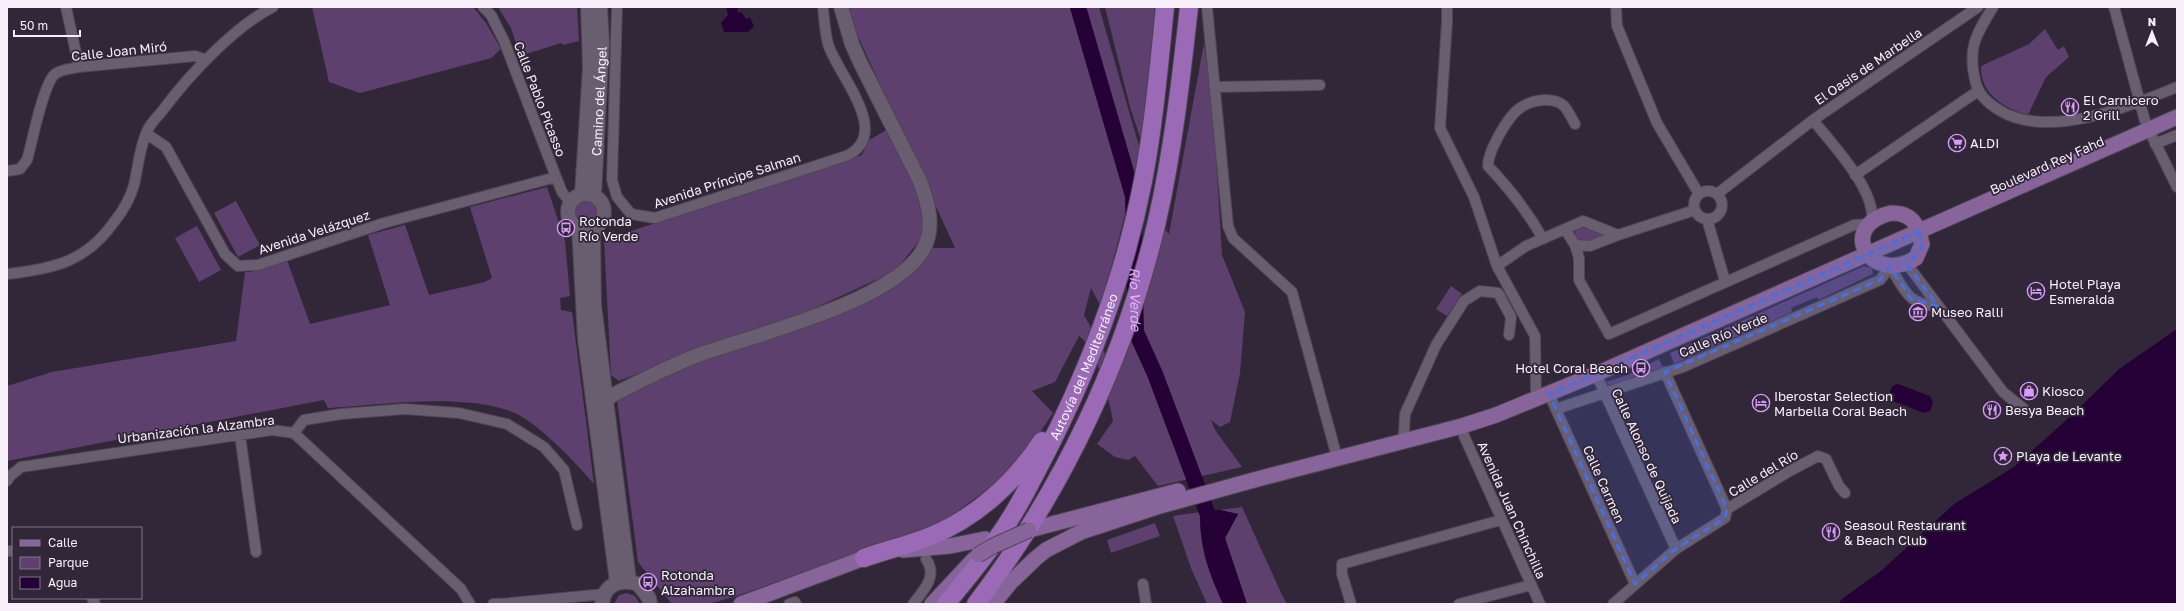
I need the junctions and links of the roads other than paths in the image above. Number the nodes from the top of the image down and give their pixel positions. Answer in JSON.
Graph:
{"nodes":[{"id":1,"x":66,"y":7,"type":"edge"},
{"id":2,"x":273,"y":7,"type":"edge"},
{"id":3,"x":483,"y":7,"type":"edge"},
{"id":4,"x":588,"y":7,"type":"edge"},
{"id":5,"x":600,"y":7,"type":"edge"},
{"id":6,"x":617,"y":7,"type":"edge"},
{"id":7,"x":822,"y":7,"type":"edge"},
{"id":8,"x":841,"y":7,"type":"edge"},
{"id":9,"x":1165,"y":7,"type":"edge"},
{"id":10,"x":1189,"y":7,"type":"edge"},
{"id":11,"x":1207,"y":7,"type":"edge"},
{"id":12,"x":1446,"y":7,"type":"edge"},
{"id":13,"x":1616,"y":7,"type":"edge"},
{"id":14,"x":1978,"y":7,"type":"edge"},
{"id":15,"x":1993,"y":7,"type":"edge"},
{"id":16,"x":2114,"y":7,"type":"edge"},
{"id":17,"x":206,"y":60,"type":"junction"},
{"id":18,"x":79,"y":67,"type":"junction"},
{"id":19,"x":1320,"y":85,"type":"dead end"},
{"id":20,"x":1215,"y":87,"type":"junction"},
{"id":21,"x":2177,"y":87,"type":"edge"},
{"id":22,"x":1978,"y":91,"type":"junction"},
{"id":23,"x":2140,"y":102,"type":"junction"},
{"id":24,"x":2177,"y":107,"type":"edge"},
{"id":25,"x":2177,"y":117,"type":"edge"},
{"id":26,"x":1813,"y":120,"type":"junction"},
{"id":27,"x":1575,"y":124,"type":"dead end"},
{"id":28,"x":2147,"y":126,"type":"junction"},
{"id":29,"x":147,"y":134,"type":"junction"},
{"id":30,"x":2177,"y":135,"type":"edge"},
{"id":31,"x":2155,"y":144,"type":"junction"},
{"id":32,"x":7,"y":171,"type":"edge"},
{"id":33,"x":1855,"y":175,"type":"junction"},
{"id":34,"x":556,"y":176,"type":"junction"},
{"id":35,"x":2177,"y":187,"type":"edge"},
{"id":36,"x":588,"y":194,"type":"junction"},
{"id":37,"x":1698,"y":194,"type":"junction"},
{"id":38,"x":1717,"y":194,"type":"junction"},
{"id":39,"x":1869,"y":199,"type":"junction"},
{"id":40,"x":570,"y":202,"type":"junction"},
{"id":41,"x":1695,"y":210,"type":"junction"},
{"id":42,"x":1891,"y":213,"type":"junction"},
{"id":43,"x":1706,"y":219,"type":"junction"},
{"id":44,"x":1870,"y":222,"type":"junction"},
{"id":45,"x":1918,"y":227,"type":"junction"},
{"id":46,"x":586,"y":229,"type":"junction"},
{"id":47,"x":1566,"y":229,"type":"junction"},
{"id":48,"x":1618,"y":236,"type":"junction"},
{"id":49,"x":1543,"y":239,"type":"junction"},
{"id":50,"x":1575,"y":245,"type":"junction"},
{"id":51,"x":1865,"y":250,"type":"junction"},
{"id":52,"x":1907,"y":264,"type":"junction"},
{"id":53,"x":1497,"y":266,"type":"junction"},
{"id":54,"x":1890,"y":266,"type":"junction"},
{"id":55,"x":7,"y":274,"type":"edge"},
{"id":56,"x":1726,"y":281,"type":"junction"},
{"id":57,"x":1938,"y":306,"type":"junction"},
{"id":58,"x":1509,"y":335,"type":"dead end"},
{"id":59,"x":1665,"y":372,"type":"junction"},
{"id":60,"x":1596,"y":374,"type":"junction"},
{"id":61,"x":1542,"y":392,"type":"junction"},
{"id":62,"x":1603,"y":392,"type":"junction"},
{"id":63,"x":605,"y":399,"type":"junction"},
{"id":64,"x":1068,"y":408,"type":"junction"},
{"id":65,"x":1556,"y":409,"type":"junction"},
{"id":66,"x":2024,"y":410,"type":"dead end"},
{"id":67,"x":1462,"y":426,"type":"junction"},
{"id":68,"x":294,"y":433,"type":"junction"},
{"id":69,"x":1404,"y":433,"type":"junction"},
{"id":70,"x":240,"y":435,"type":"junction"},
{"id":71,"x":1335,"y":450,"type":"junction"},
{"id":72,"x":1253,"y":476,"type":"junction"},
{"id":73,"x":7,"y":481,"type":"edge"},
{"id":74,"x":1845,"y":493,"type":"dead end"},
{"id":75,"x":1158,"y":501,"type":"junction"},
{"id":76,"x":1727,"y":509,"type":"junction"},
{"id":77,"x":1501,"y":520,"type":"junction"},
{"id":78,"x":577,"y":524,"type":"dead end"},
{"id":79,"x":1036,"y":528,"type":"junction"},
{"id":80,"x":1676,"y":549,"type":"junction"},
{"id":81,"x":256,"y":552,"type":"dead end"},
{"id":82,"x":864,"y":558,"type":"junction"},
{"id":83,"x":926,"y":558,"type":"dead end"},
{"id":84,"x":977,"y":560,"type":"junction"},
{"id":85,"x":623,"y":582,"type":"junction"},
{"id":86,"x":1143,"y":584,"type":"dead end"},
{"id":87,"x":1635,"y":584,"type":"junction"},
{"id":88,"x":1531,"y":585,"type":"junction"},
{"id":89,"x":604,"y":599,"type":"edge"},
{"id":90,"x":510,"y":603,"type":"edge"},
{"id":91,"x":470,"y":604,"type":"edge"},
{"id":92,"x":493,"y":604,"type":"edge"},
{"id":93,"x":542,"y":604,"type":"edge"},
{"id":94,"x":650,"y":604,"type":"edge"},
{"id":95,"x":741,"y":604,"type":"edge"},
{"id":96,"x":913,"y":604,"type":"edge"},
{"id":97,"x":932,"y":604,"type":"edge"},
{"id":98,"x":946,"y":604,"type":"edge"},
{"id":99,"x":976,"y":604,"type":"edge"},
{"id":100,"x":993,"y":604,"type":"edge"},
{"id":101,"x":1146,"y":604,"type":"edge"},
{"id":102,"x":1351,"y":604,"type":"edge"},
{"id":103,"x":1459,"y":604,"type":"edge"},
{"id":104,"x":1540,"y":604,"type":"edge"},
{"id":105,"x":1613,"y":604,"type":"edge"}],
"edges":[{"from":1,"to":18,"type":"street"},
{"from":2,"to":17,"type":"street"},
{"from":3,"to":34,"type":"street","name":"Calle Pablo Picasso"},
{"from":4,"to":36,"type":"street","name":"Camino del Ángel"},
{"from":5,"to":36,"type":"street","name":"Camino del Ángel"},
{"from":6,"to":7,"type":"street","name":"Avenida Príncipe Salman"},
{"from":8,"to":63,"type":"street"},
{"from":9,"to":64,"type":"highway","name":"Autovía del Mediterráneo"},
{"from":10,"to":99,"type":"highway","name":"Autovía del Mediterráneo"},
{"from":11,"to":20,"type":"street"},
{"from":12,"to":53,"type":"street"},
{"from":13,"to":37,"type":"street"},
{"from":14,"to":26,"type":"street","name":"El Oasis de Marbella"},
{"from":15,"to":22,"type":"street"},
{"from":16,"to":23,"type":"street"},
{"from":17,"to":18,"type":"street","name":"Calle Joan Miró"},
{"from":17,"to":29,"type":"street"},
{"from":18,"to":32,"type":"street","name":"Calle Joan Miró"},
{"from":19,"to":20,"type":"street"},
{"from":20,"to":71,"type":"street"},
{"from":21,"to":23,"type":"street"},
{"from":22,"to":23,"type":"street"},
{"from":22,"to":33,"type":"street"},
{"from":23,"to":28,"type":"street"},
{"from":24,"to":28,"type":"main road","name":"Boulevard Rey Fahd"},
{"from":25,"to":28,"type":"main road","name":"Boulevard Rey Fahd"},
{"from":26,"to":33,"type":"street","name":"El Oasis de Marbella"},
{"from":26,"to":38,"type":"street"},
{"from":27,"to":49,"type":"street"},
{"from":28,"to":31,"type":"street"},
{"from":28,"to":45,"type":"main road","name":"Boulevard Rey Fahd"},
{"from":29,"to":34,"type":"street","name":"Avenida Velázquez"},
{"from":29,"to":55,"type":"street"},
{"from":30,"to":31,"type":"street"},
{"from":31,"to":35,"type":"street"},
{"from":33,"to":39,"type":"street","name":"El Oasis de Marbella"},
{"from":34,"to":40,"type":"street","name":"Calle Pablo Picasso"},
{"from":36,"to":40,"type":"street"},
{"from":36,"to":46,"type":"street"},
{"from":37,"to":38,"type":"street"},
{"from":37,"to":41,"type":"street"},
{"from":38,"to":43,"type":"street"},
{"from":39,"to":42,"type":"street","name":"El Oasis de Marbella"},
{"from":39,"to":44,"type":"street","name":"El Oasis de Marbella"},
{"from":40,"to":46,"type":"street"},
{"from":41,"to":43,"type":"street"},
{"from":41,"to":48,"type":"street"},
{"from":42,"to":44,"type":"main road"},
{"from":42,"to":45,"type":"main road"},
{"from":43,"to":56,"type":"street"},
{"from":44,"to":51,"type":"main road"},
{"from":44,"to":56,"type":"street"},
{"from":45,"to":51,"type":"main road","name":"Boulevard Rey Fahd"},
{"from":45,"to":52,"type":"main road"},
{"from":46,"to":63,"type":"street"},
{"from":46,"to":85,"type":"street"},
{"from":47,"to":48,"type":"street"},
{"from":47,"to":49,"type":"street"},
{"from":47,"to":50,"type":"street"},
{"from":48,"to":50,"type":"street"},
{"from":49,"to":53,"type":"street"},
{"from":50,"to":56,"type":"street"},
{"from":51,"to":54,"type":"main road"},
{"from":51,"to":60,"type":"main road"},
{"from":51,"to":61,"type":"main road"},
{"from":52,"to":54,"type":"main road"},
{"from":52,"to":57,"type":"street"},
{"from":53,"to":61,"type":"street"},
{"from":54,"to":57,"type":"street"},
{"from":54,"to":59,"type":"street","name":"Calle Río Verde"},
{"from":57,"to":66,"type":"street"},
{"from":58,"to":69,"type":"street"},
{"from":59,"to":62,"type":"street","name":"Calle Río Verde"},
{"from":59,"to":76,"type":"street"},
{"from":60,"to":61,"type":"main road"},
{"from":60,"to":62,"type":"street","name":"Calle Alonso de Quijada"},
{"from":61,"to":65,"type":"street","name":"Calle Carmen"},
{"from":61,"to":67,"type":"main road"},
{"from":61,"to":69,"type":"main road"},
{"from":62,"to":65,"type":"street","name":"Calle Río Verde"},
{"from":62,"to":80,"type":"street","name":"Calle Alonso de Quijada"},
{"from":63,"to":85,"type":"street"},
{"from":64,"to":82,"type":"highway"},
{"from":64,"to":84,"type":"highway","name":"Autovía del Mediterráneo"},
{"from":65,"to":87,"type":"street","name":"Calle Carmen"},
{"from":67,"to":72,"type":"main road"},
{"from":67,"to":77,"type":"street","name":"Avenida Juan Chinchilla"},
{"from":68,"to":70,"type":"street","name":"Urbanización la Alzambra"},
{"from":68,"to":78,"type":"street"},
{"from":68,"to":91,"type":"street","name":"Urbanización la Alzambra"},
{"from":69,"to":71,"type":"main road"},
{"from":70,"to":73,"type":"street","name":"Urbanización la Alzambra"},
{"from":70,"to":81,"type":"street"},
{"from":71,"to":72,"type":"main road"},
{"from":72,"to":75,"type":"main road"},
{"from":74,"to":76,"type":"street","name":"Calle del Río"},
{"from":75,"to":79,"type":"main road"},
{"from":75,"to":100,"type":"main road"},
{"from":76,"to":80,"type":"street","name":"Calle del Río"},
{"from":77,"to":88,"type":"street","name":"Avenida Juan Chinchilla"},
{"from":77,"to":102,"type":"street"},
{"from":79,"to":82,"type":"main road"},
{"from":79,"to":84,"type":"main road","bridge":true},
{"from":80,"to":87,"type":"street","name":"Calle del Río"},
{"from":82,"to":95,"type":"main road"},
{"from":83,"to":96,"type":"street"},
{"from":84,"to":97,"type":"main road"},
{"from":84,"to":98,"type":"highway","name":"Autovía del Mediterráneo"},
{"from":85,"to":89,"type":"street"},
{"from":85,"to":94,"type":"street"},
{"from":86,"to":101,"type":"street"},
{"from":87,"to":105,"type":"street","name":"Calle del Río"},
{"from":88,"to":103,"type":"street"},
{"from":88,"to":104,"type":"street","name":"Avenida Juan Chinchilla"},
{"from":89,"to":90,"type":"street"},
{"from":90,"to":92,"type":"street"},
{"from":90,"to":93,"type":"street"}]}
